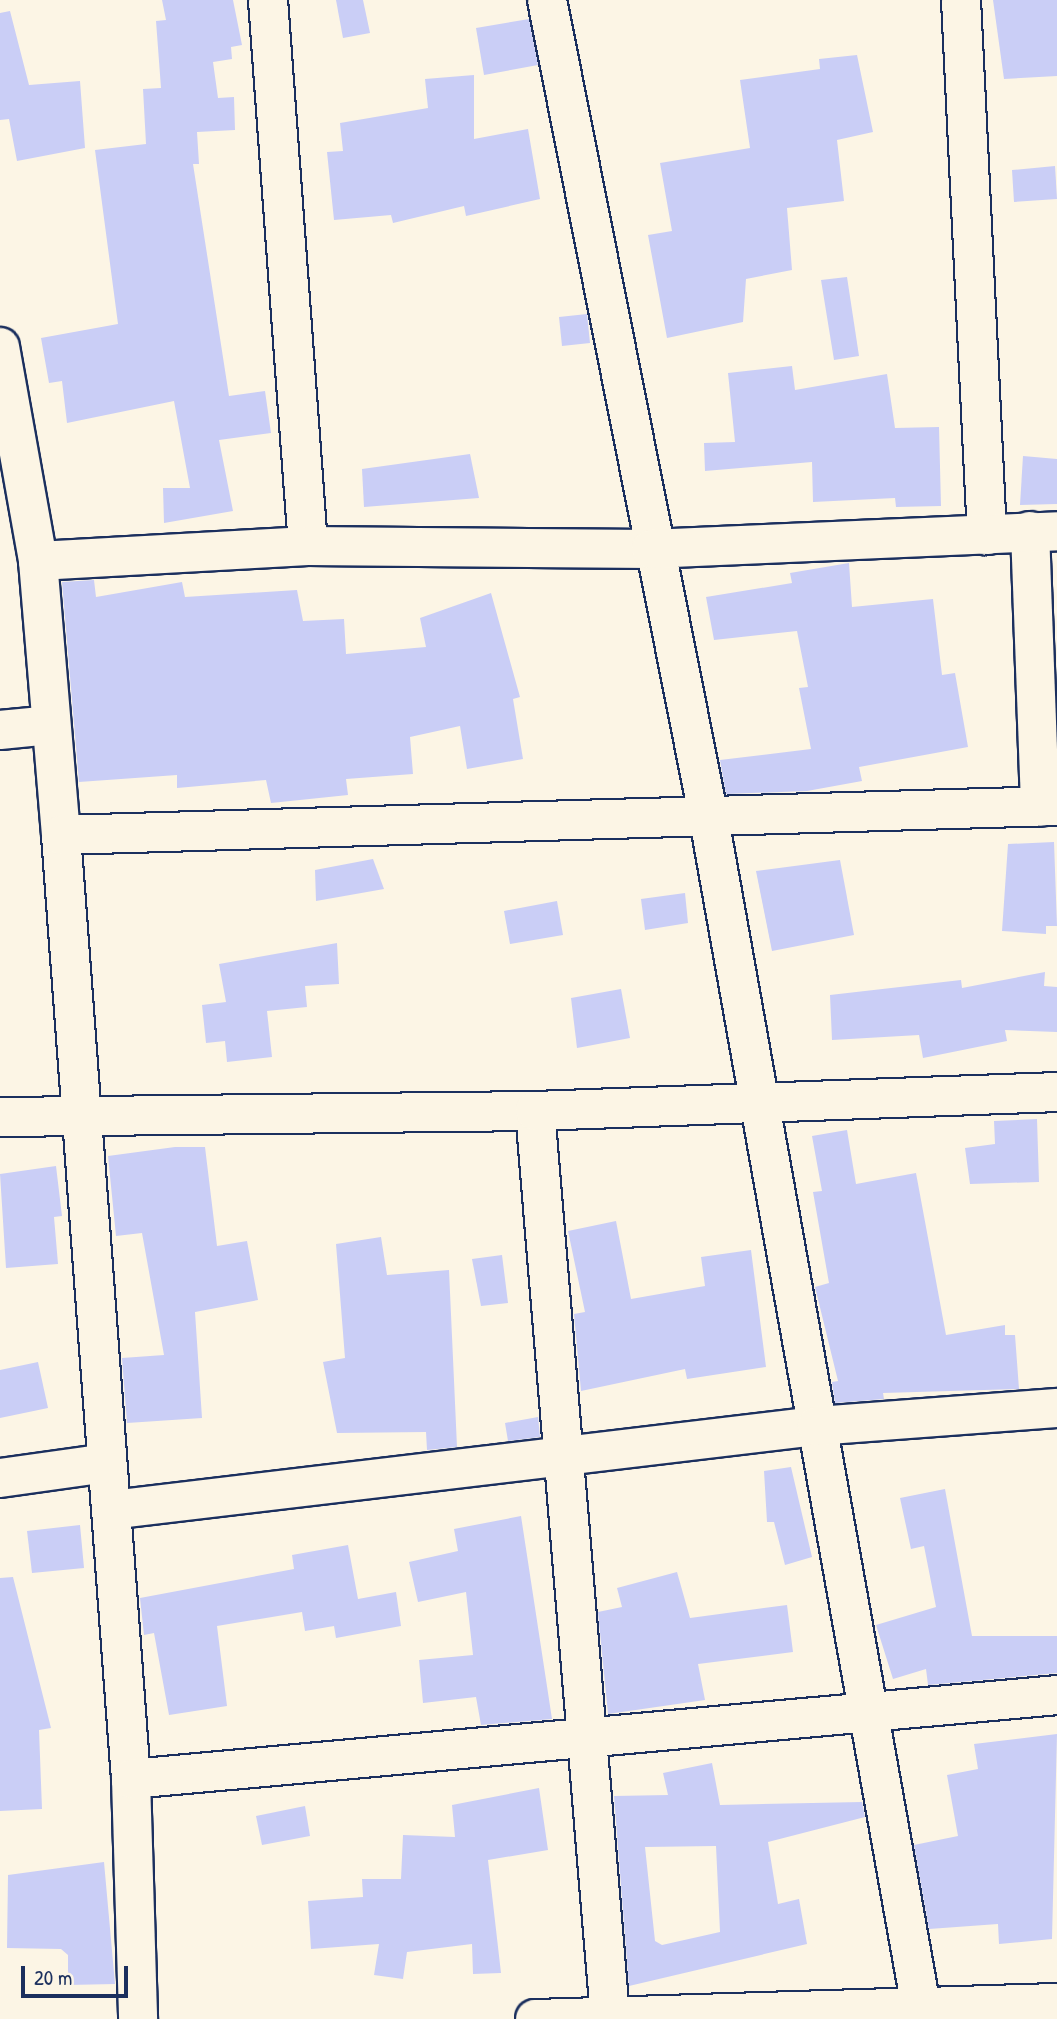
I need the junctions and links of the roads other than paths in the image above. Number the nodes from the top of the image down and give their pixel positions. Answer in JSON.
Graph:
{"nodes":[{"id":1,"x":268,"y":0,"type":"edge"},
{"id":2,"x":547,"y":0,"type":"edge"},
{"id":3,"x":961,"y":0,"type":"edge"},
{"id":4,"x":0,"y":347,"type":"edge"},
{"id":5,"x":10,"y":491,"type":"edge"},
{"id":6,"x":1043,"y":531,"type":"edge"},
{"id":7,"x":987,"y":535,"type":"junction"},
{"id":8,"x":308,"y":546,"type":"junction"},
{"id":9,"x":651,"y":549,"type":"junction"},
{"id":10,"x":38,"y":561,"type":"junction"},
{"id":11,"x":50,"y":725,"type":"junction"},
{"id":12,"x":0,"y":730,"type":"edge"},
{"id":13,"x":1049,"y":806,"type":"edge"},
{"id":14,"x":709,"y":818,"type":"junction"},
{"id":15,"x":61,"y":835,"type":"junction"},
{"id":16,"x":1057,"y":1093,"type":"edge"},
{"id":17,"x":760,"y":1104,"type":"junction"},
{"id":18,"x":535,"y":1111,"type":"junction"},
{"id":19,"x":79,"y":1114,"type":"junction"},
{"id":20,"x":0,"y":1117,"type":"edge"},
{"id":21,"x":1057,"y":1408,"type":"edge"},
{"id":22,"x":817,"y":1426,"type":"junction"},
{"id":23,"x":565,"y":1458,"type":"junction"},
{"id":24,"x":107,"y":1463,"type":"junction"},
{"id":25,"x":0,"y":1478,"type":"edge"},
{"id":26,"x":111,"y":1510,"type":"junction"},
{"id":27,"x":1057,"y":1695,"type":"edge"},
{"id":28,"x":868,"y":1712,"type":"junction"},
{"id":29,"x":584,"y":1742,"type":"junction"},
{"id":30,"x":131,"y":1779,"type":"junction"},
{"id":31,"x":1057,"y":2003,"type":"edge"},
{"id":32,"x":921,"y":2007,"type":"junction"},
{"id":33,"x":797,"y":2015,"type":"edge"},
{"id":34,"x":610,"y":2016,"type":"junction"},
{"id":35,"x":138,"y":2019,"type":"edge"},
{"id":36,"x":556,"y":2019,"type":"edge"}],
"edges":[{"from":1,"to":8,"type":"street"},
{"from":2,"to":9,"type":"street"},
{"from":3,"to":7,"type":"street"},
{"from":4,"to":5,"type":"street"},
{"from":5,"to":10,"type":"street"},
{"from":6,"to":7,"type":"street"},
{"from":6,"to":13,"type":"street"},
{"from":7,"to":9,"type":"street"},
{"from":8,"to":9,"type":"street"},
{"from":8,"to":10,"type":"street"},
{"from":9,"to":14,"type":"street"},
{"from":10,"to":11,"type":"street"},
{"from":11,"to":12,"type":"street"},
{"from":11,"to":15,"type":"street"},
{"from":13,"to":14,"type":"street"},
{"from":14,"to":15,"type":"street"},
{"from":14,"to":17,"type":"street"},
{"from":15,"to":19,"type":"street"},
{"from":16,"to":17,"type":"street"},
{"from":17,"to":18,"type":"street"},
{"from":17,"to":22,"type":"street"},
{"from":18,"to":19,"type":"street"},
{"from":18,"to":23,"type":"street"},
{"from":19,"to":20,"type":"street"},
{"from":19,"to":24,"type":"street"},
{"from":21,"to":22,"type":"street"},
{"from":22,"to":23,"type":"street"},
{"from":22,"to":28,"type":"street"},
{"from":23,"to":26,"type":"street"},
{"from":23,"to":29,"type":"street"},
{"from":24,"to":25,"type":"street"},
{"from":24,"to":26,"type":"street"},
{"from":26,"to":30,"type":"street"},
{"from":27,"to":28,"type":"street"},
{"from":28,"to":29,"type":"street"},
{"from":28,"to":32,"type":"street"},
{"from":29,"to":30,"type":"street"},
{"from":29,"to":34,"type":"street"},
{"from":30,"to":35,"type":"street"},
{"from":31,"to":32,"type":"street"},
{"from":32,"to":33,"type":"street"},
{"from":33,"to":34,"type":"street"},
{"from":34,"to":36,"type":"street"}]}
